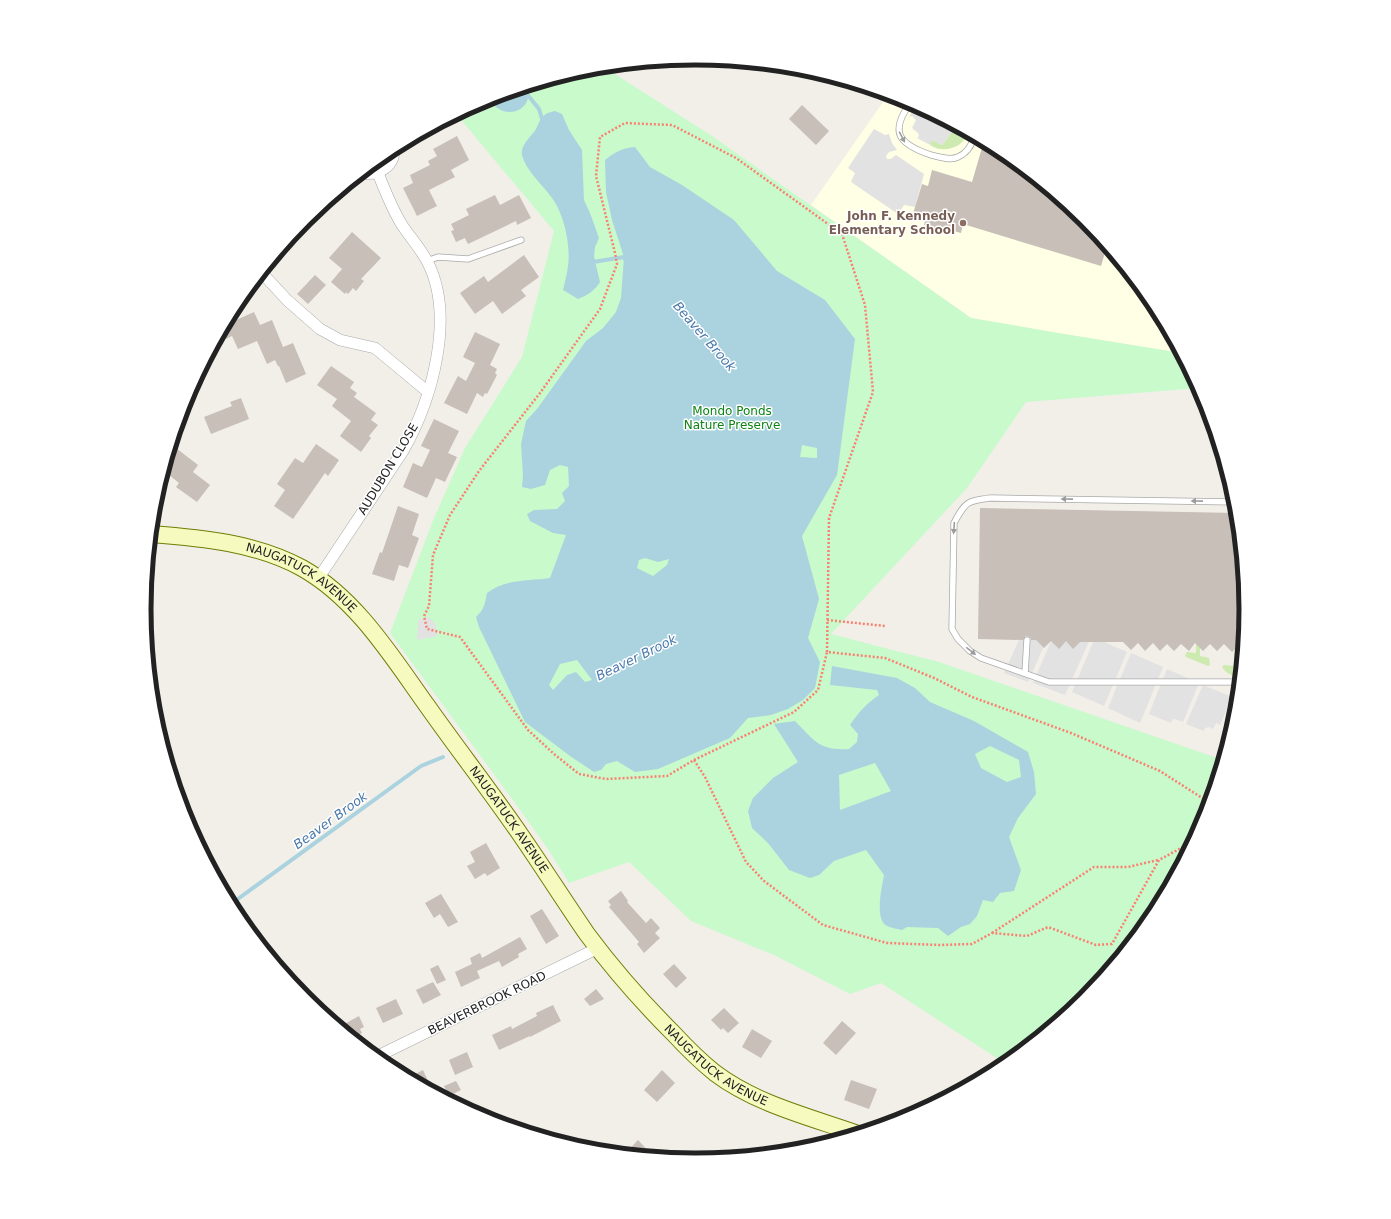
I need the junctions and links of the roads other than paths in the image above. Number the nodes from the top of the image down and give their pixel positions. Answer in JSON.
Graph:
{"nodes":[{"id":1,"x":907,"y":107,"type":"edge"},
{"id":2,"x":973,"y":141,"type":"edge"},
{"id":3,"x":393,"y":157,"type":"edge"},
{"id":4,"x":378,"y":173,"type":"junction"},
{"id":5,"x":370,"y":174,"type":"edge"},
{"id":6,"x":521,"y":240,"type":"dead end"},
{"id":7,"x":427,"y":261,"type":"junction"},
{"id":8,"x":265,"y":276,"type":"edge"},
{"id":9,"x":428,"y":392,"type":"junction"},
{"id":10,"x":1230,"y":502,"type":"edge"},
{"id":11,"x":157,"y":534,"type":"edge"},
{"id":12,"x":318,"y":579,"type":"junction"},
{"id":13,"x":1027,"y":640,"type":"dead end"},
{"id":14,"x":1025,"y":674,"type":"junction"},
{"id":15,"x":1235,"y":682,"type":"edge"},
{"id":16,"x":598,"y":948,"type":"junction"},
{"id":17,"x":383,"y":1055,"type":"edge"},
{"id":18,"x":850,"y":1131,"type":"edge"}],
"edges":[{"from":1,"to":2,"type":"lane","one_way":true},
{"from":3,"to":4,"type":"street"},
{"from":4,"to":5,"type":"street"},
{"from":4,"to":7,"type":"street","name":"AUDUBON CLOSE"},
{"from":6,"to":7,"type":"lane"},
{"from":7,"to":9,"type":"street","name":"AUDUBON CLOSE"},
{"from":8,"to":9,"type":"street"},
{"from":9,"to":12,"type":"street","name":"AUDUBON CLOSE"},
{"from":10,"to":14,"type":"lane","one_way":true},
{"from":11,"to":12,"type":"main road","name":"NAUGATUCK AVENUE"},
{"from":12,"to":16,"type":"main road","name":"NAUGATUCK AVENUE"},
{"from":13,"to":14,"type":"lane"},
{"from":14,"to":15,"type":"lane"},
{"from":16,"to":17,"type":"street","name":"BEAVERBROOK ROAD"},
{"from":16,"to":18,"type":"main road","name":"NAUGATUCK AVENUE"}]}
